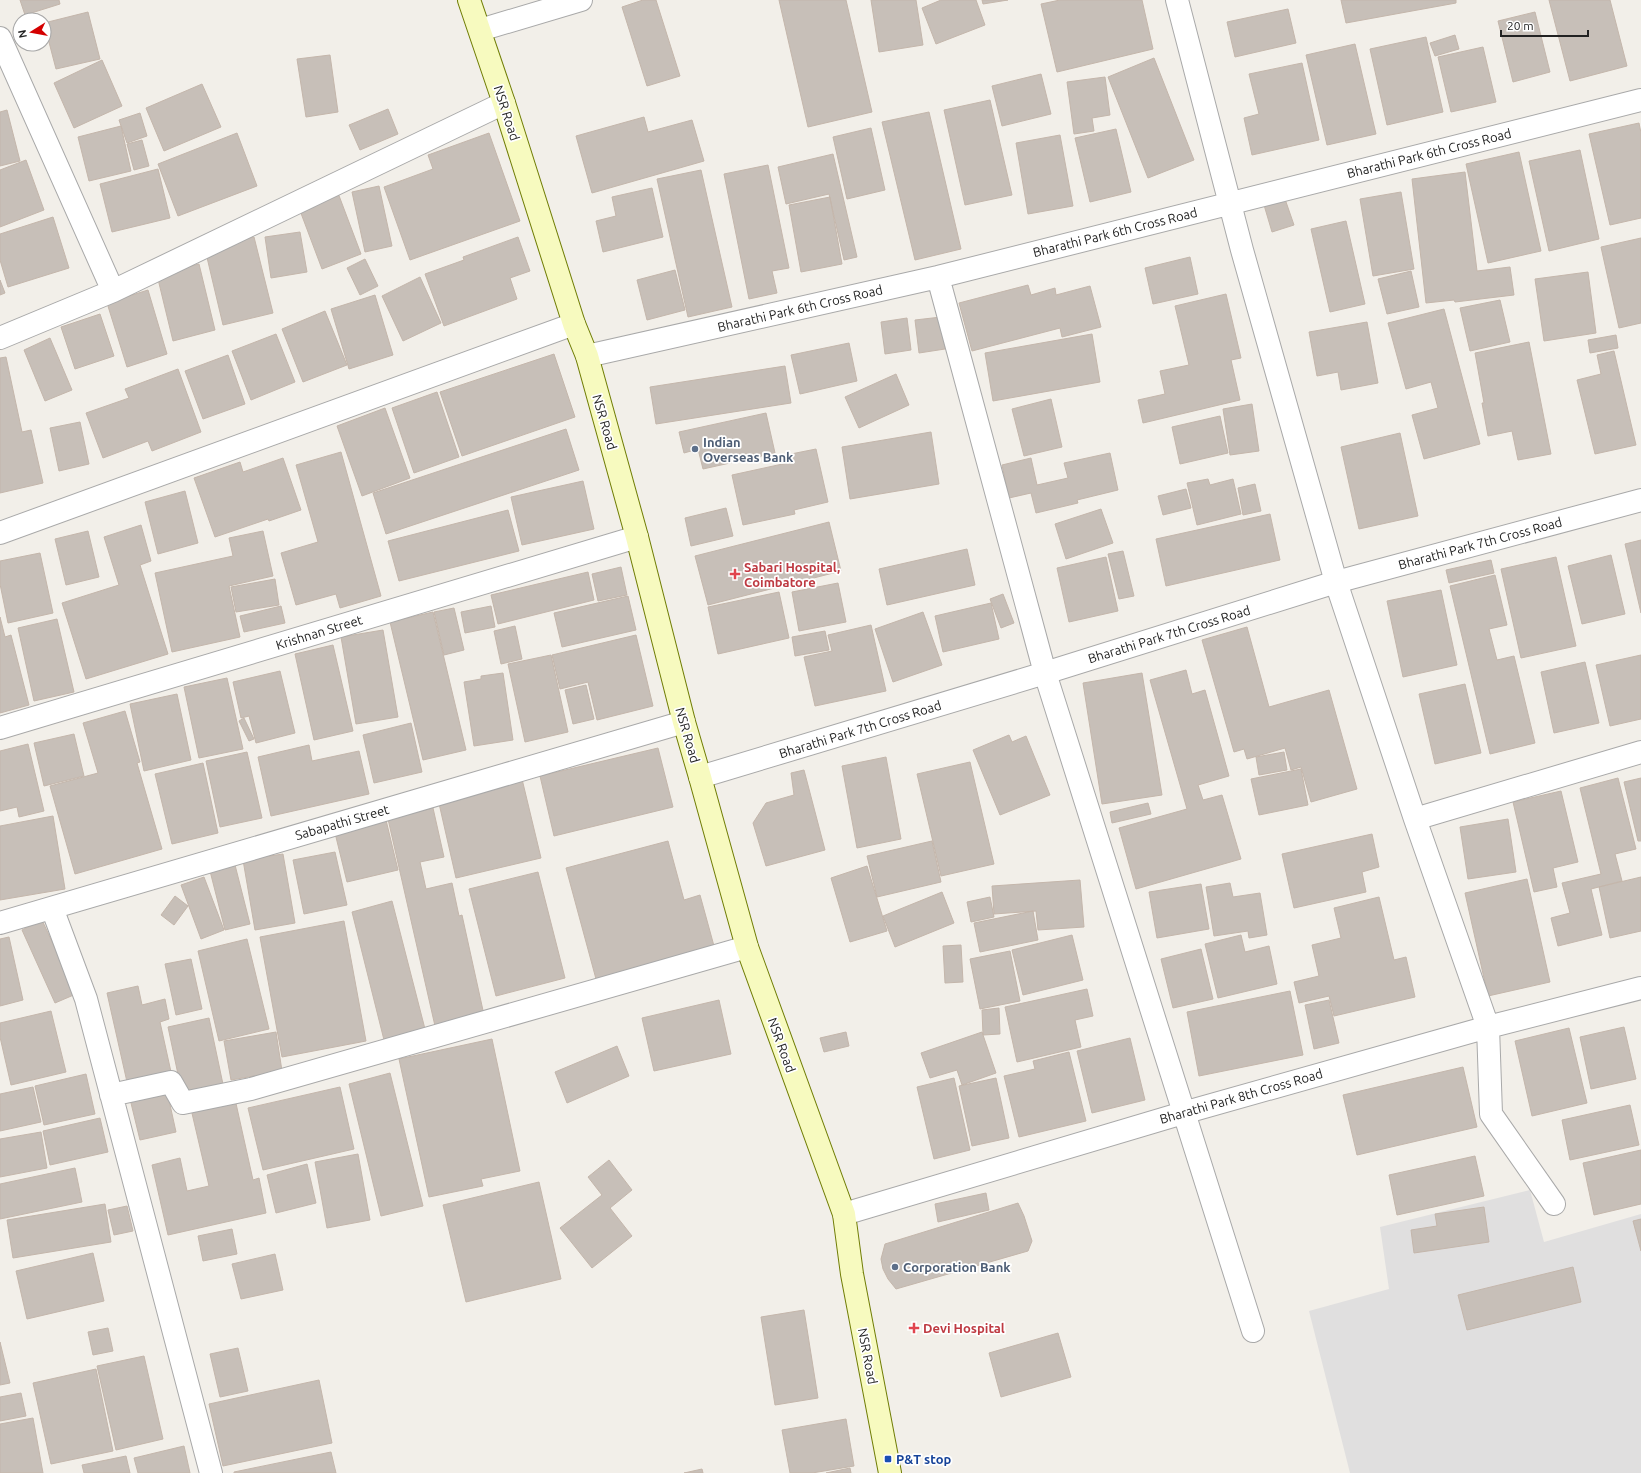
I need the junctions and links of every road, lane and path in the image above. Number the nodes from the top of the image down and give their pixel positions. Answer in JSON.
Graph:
{"nodes":[{"id":1,"x":469,"y":0,"type":"edge"},
{"id":2,"x":581,"y":0,"type":"edge"},
{"id":3,"x":1177,"y":0,"type":"edge"},
{"id":4,"x":480,"y":30,"type":"junction"},
{"id":5,"x":0,"y":38,"type":"edge"},
{"id":6,"x":1641,"y":100,"type":"edge"},
{"id":7,"x":504,"y":102,"type":"junction"},
{"id":8,"x":1230,"y":203,"type":"junction"},
{"id":9,"x":938,"y":277,"type":"junction"},
{"id":10,"x":113,"y":291,"type":"junction"},
{"id":11,"x":574,"y":324,"type":"junction"},
{"id":12,"x":0,"y":338,"type":"edge"},
{"id":13,"x":587,"y":356,"type":"junction"},
{"id":14,"x":1641,"y":500,"type":"edge"},
{"id":15,"x":0,"y":533,"type":"edge"},
{"id":16,"x":638,"y":537,"type":"junction"},
{"id":17,"x":1336,"y":582,"type":"junction"},
{"id":18,"x":1045,"y":673,"type":"junction"},
{"id":19,"x":684,"y":722,"type":"junction"},
{"id":20,"x":0,"y":728,"type":"edge"},
{"id":21,"x":1641,"y":752,"type":"edge"},
{"id":22,"x":700,"y":777,"type":"junction"},
{"id":23,"x":1415,"y":819,"type":"junction"},
{"id":24,"x":52,"y":908,"type":"junction"},
{"id":25,"x":0,"y":923,"type":"edge"},
{"id":26,"x":747,"y":947,"type":"junction"},
{"id":27,"x":1641,"y":988,"type":"edge"},
{"id":28,"x":1488,"y":1027,"type":"junction"},
{"id":29,"x":111,"y":1095,"type":"junction"},
{"id":30,"x":1183,"y":1113,"type":"junction"},
{"id":31,"x":1554,"y":1204,"type":"dead end"},
{"id":32,"x":844,"y":1214,"type":"junction"},
{"id":33,"x":1253,"y":1331,"type":"dead end"},
{"id":34,"x":211,"y":1473,"type":"edge"},
{"id":35,"x":890,"y":1473,"type":"edge"}],
"edges":[{"from":1,"to":4,"type":"main road","name":"NSR Road"},
{"from":2,"to":4,"type":"street"},
{"from":3,"to":8,"type":"street"},
{"from":4,"to":7,"type":"main road","name":"NSR Road"},
{"from":5,"to":10,"type":"street"},
{"from":6,"to":8,"type":"street","name":"Bharathi Park 6th Cross Road"},
{"from":7,"to":10,"type":"street"},
{"from":7,"to":11,"type":"main road","name":"NSR Road"},
{"from":8,"to":9,"type":"street","name":"Bharathi Park 6th Cross Road"},
{"from":8,"to":17,"type":"street"},
{"from":9,"to":13,"type":"street","name":"Bharathi Park 6th Cross Road"},
{"from":9,"to":18,"type":"street"},
{"from":10,"to":12,"type":"street"},
{"from":11,"to":13,"type":"main road","name":"NSR Road"},
{"from":11,"to":15,"type":"street"},
{"from":13,"to":16,"type":"main road","name":"NSR Road"},
{"from":14,"to":17,"type":"street","name":"Bharathi Park 7th Cross Road"},
{"from":16,"to":19,"type":"main road","name":"NSR Road"},
{"from":16,"to":20,"type":"street","name":"Krishnan Street"},
{"from":17,"to":18,"type":"street","name":"Bharathi Park 7th Cross Road"},
{"from":17,"to":23,"type":"street"},
{"from":18,"to":22,"type":"street","name":"Bharathi Park 7th Cross Road"},
{"from":18,"to":30,"type":"street"},
{"from":19,"to":22,"type":"main road","name":"NSR Road"},
{"from":19,"to":24,"type":"street","name":"Sabapathi Street"},
{"from":21,"to":23,"type":"street"},
{"from":22,"to":26,"type":"main road","name":"NSR Road"},
{"from":23,"to":28,"type":"street"},
{"from":24,"to":25,"type":"street","name":"Sabapathi Street"},
{"from":24,"to":29,"type":"street"},
{"from":26,"to":29,"type":"street"},
{"from":26,"to":32,"type":"main road","name":"NSR Road"},
{"from":27,"to":28,"type":"street","name":"Bharathi Park 8th Cross Road"},
{"from":28,"to":30,"type":"street","name":"Bharathi Park 8th Cross Road"},
{"from":28,"to":31,"type":"street"},
{"from":29,"to":34,"type":"street"},
{"from":30,"to":32,"type":"street","name":"Bharathi Park 8th Cross Road"},
{"from":30,"to":33,"type":"street"},
{"from":32,"to":35,"type":"main road","name":"NSR Road"}]}
